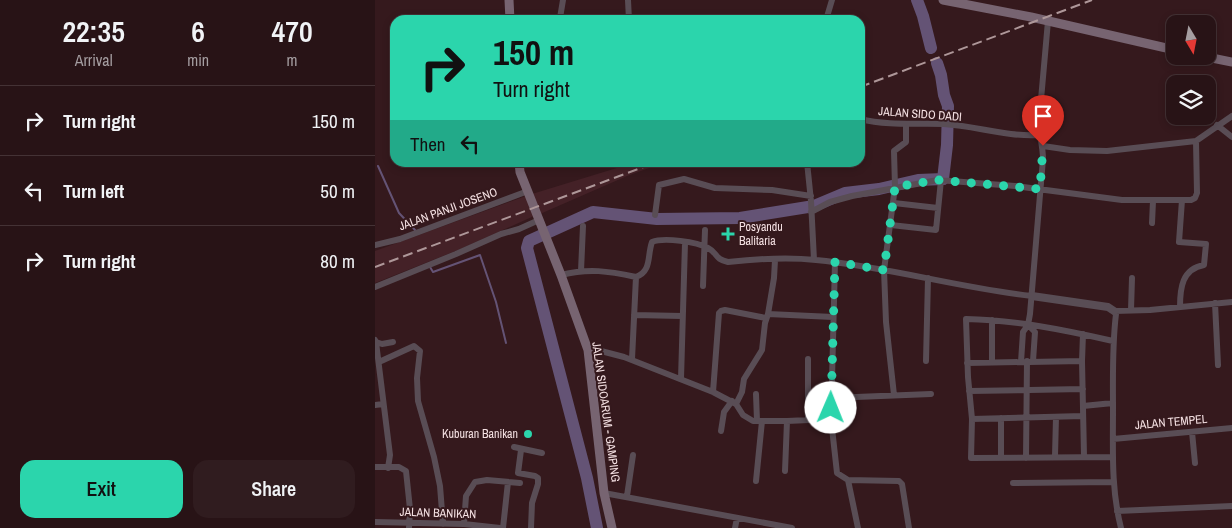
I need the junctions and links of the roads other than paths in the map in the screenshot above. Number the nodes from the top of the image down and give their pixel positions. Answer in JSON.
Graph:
{"nodes":[{"id":1,"x":509,"y":0,"type":"edge"},
{"id":2,"x":563,"y":0,"type":"edge"},
{"id":3,"x":628,"y":0,"type":"edge"},
{"id":4,"x":831,"y":0,"type":"edge"},
{"id":5,"x":944,"y":0,"type":"edge"},
{"id":6,"x":510,"y":15,"type":"edge"},
{"id":7,"x":560,"y":15,"type":"edge"},
{"id":8,"x":629,"y":15,"type":"edge"},
{"id":9,"x":827,"y":15,"type":"edge"},
{"id":10,"x":1048,"y":22,"type":"junction"},
{"id":11,"x":1166,"y":48,"type":"edge"},
{"id":12,"x":1216,"y":59,"type":"edge"},
{"id":13,"x":1232,"y":62,"type":"edge"},
{"id":14,"x":1232,"y":116,"type":"edge"},
{"id":15,"x":865,"y":120,"type":"edge"},
{"id":16,"x":906,"y":124,"type":"junction"},
{"id":17,"x":1217,"y":126,"type":"junction"},
{"id":18,"x":1039,"y":135,"type":"junction"},
{"id":19,"x":1232,"y":137,"type":"edge"},
{"id":20,"x":1196,"y":141,"type":"junction"},
{"id":21,"x":1043,"y":146,"type":"junction"},
{"id":22,"x":520,"y":167,"type":"edge"},
{"id":23,"x":808,"y":167,"type":"edge"},
{"id":24,"x":941,"y":180,"type":"junction"},
{"id":25,"x":895,"y":185,"type":"junction"},
{"id":26,"x":1040,"y":189,"type":"junction"},
{"id":27,"x":528,"y":191,"type":"junction"},
{"id":28,"x":811,"y":199,"type":"junction"},
{"id":29,"x":1182,"y":200,"type":"junction"},
{"id":30,"x":1153,"y":201,"type":"junction"},
{"id":31,"x":894,"y":203,"type":"junction"},
{"id":32,"x":938,"y":208,"type":"junction"},
{"id":33,"x":811,"y":212,"type":"junction"},
{"id":34,"x":655,"y":215,"type":"dead end"},
{"id":35,"x":540,"y":223,"type":"junction"},
{"id":36,"x":1152,"y":223,"type":"dead end"},
{"id":37,"x":891,"y":225,"type":"junction"},
{"id":38,"x":583,"y":226,"type":"dead end"},
{"id":39,"x":705,"y":230,"type":"dead end"},
{"id":40,"x":685,"y":243,"type":"junction"},
{"id":41,"x":375,"y":245,"type":"edge"},
{"id":42,"x":705,"y":246,"type":"junction"},
{"id":43,"x":775,"y":260,"type":"junction"},
{"id":44,"x":814,"y":260,"type":"junction"},
{"id":45,"x":835,"y":262,"type":"junction"},
{"id":46,"x":884,"y":270,"type":"junction"},
{"id":47,"x":581,"y":271,"type":"junction"},
{"id":48,"x":561,"y":275,"type":"junction"},
{"id":49,"x":636,"y":277,"type":"junction"},
{"id":50,"x":928,"y":278,"type":"junction"},
{"id":51,"x":1132,"y":278,"type":"dead end"},
{"id":52,"x":703,"y":286,"type":"dead end"},
{"id":53,"x":375,"y":287,"type":"edge"},
{"id":54,"x":1031,"y":296,"type":"junction"},
{"id":55,"x":1232,"y":302,"type":"edge"},
{"id":56,"x":1215,"y":303,"type":"junction"},
{"id":57,"x":1179,"y":308,"type":"junction"},
{"id":58,"x":1131,"y":310,"type":"junction"},
{"id":59,"x":1114,"y":311,"type":"junction"},
{"id":60,"x":634,"y":315,"type":"junction"},
{"id":61,"x":682,"y":316,"type":"junction"},
{"id":62,"x":767,"y":316,"type":"junction"},
{"id":63,"x":833,"y":317,"type":"junction"},
{"id":64,"x":992,"y":320,"type":"junction"},
{"id":65,"x":1028,"y":326,"type":"junction"},
{"id":66,"x":1083,"y":334,"type":"junction"},
{"id":67,"x":376,"y":340,"type":"edge"},
{"id":68,"x":1113,"y":341,"type":"junction"},
{"id":69,"x":393,"y":342,"type":"dead end"},
{"id":70,"x":588,"y":350,"type":"junction"},
{"id":71,"x":631,"y":359,"type":"junction"},
{"id":72,"x":808,"y":359,"type":"dead end"},
{"id":73,"x":926,"y":360,"type":"dead end"},
{"id":74,"x":1027,"y":361,"type":"junction"},
{"id":75,"x":1082,"y":361,"type":"junction"},
{"id":76,"x":379,"y":362,"type":"junction"},
{"id":77,"x":992,"y":362,"type":"junction"},
{"id":78,"x":967,"y":363,"type":"junction"},
{"id":79,"x":1218,"y":365,"type":"dead end"},
{"id":80,"x":681,"y":379,"type":"junction"},
{"id":81,"x":1083,"y":389,"type":"junction"},
{"id":82,"x":969,"y":391,"type":"junction"},
{"id":83,"x":1027,"y":391,"type":"junction"},
{"id":84,"x":713,"y":392,"type":"junction"},
{"id":85,"x":756,"y":394,"type":"dead end"},
{"id":86,"x":931,"y":394,"type":"dead end"},
{"id":87,"x":894,"y":395,"type":"junction"},
{"id":88,"x":831,"y":398,"type":"junction"},
{"id":89,"x":734,"y":403,"type":"junction"},
{"id":90,"x":1113,"y":403,"type":"junction"},
{"id":91,"x":383,"y":404,"type":"junction"},
{"id":92,"x":375,"y":405,"type":"edge"},
{"id":93,"x":1083,"y":406,"type":"junction"},
{"id":94,"x":1083,"y":416,"type":"junction"},
{"id":95,"x":1028,"y":417,"type":"junction"},
{"id":96,"x":1056,"y":417,"type":"junction"},
{"id":97,"x":1001,"y":418,"type":"junction"},
{"id":98,"x":831,"y":419,"type":"junction"},
{"id":99,"x":972,"y":419,"type":"junction"},
{"id":100,"x":808,"y":420,"type":"junction"},
{"id":101,"x":760,"y":421,"type":"junction"},
{"id":102,"x":787,"y":421,"type":"junction"},
{"id":103,"x":1232,"y":428,"type":"edge"},
{"id":104,"x":721,"y":431,"type":"dead end"},
{"id":105,"x":1192,"y":432,"type":"junction"},
{"id":106,"x":1113,"y":439,"type":"junction"},
{"id":107,"x":514,"y":447,"type":"dead end"},
{"id":108,"x":521,"y":450,"type":"junction"},
{"id":109,"x":542,"y":453,"type":"dead end"},
{"id":110,"x":633,"y":455,"type":"dead end"},
{"id":111,"x":1055,"y":456,"type":"junction"},
{"id":112,"x":1085,"y":456,"type":"junction"},
{"id":113,"x":1113,"y":457,"type":"junction"},
{"id":114,"x":1001,"y":458,"type":"junction"},
{"id":115,"x":1026,"y":458,"type":"junction"},
{"id":116,"x":1195,"y":463,"type":"dead end"},
{"id":117,"x":375,"y":467,"type":"edge"},
{"id":118,"x":388,"y":468,"type":"junction"},
{"id":119,"x":785,"y":471,"type":"dead end"},
{"id":120,"x":849,"y":480,"type":"junction"},
{"id":121,"x":756,"y":481,"type":"dead end"},
{"id":122,"x":508,"y":482,"type":"junction"},
{"id":123,"x":1113,"y":482,"type":"junction"},
{"id":124,"x":520,"y":483,"type":"dead end"},
{"id":125,"x":1013,"y":483,"type":"dead end"},
{"id":126,"x":604,"y":493,"type":"junction"},
{"id":127,"x":627,"y":496,"type":"junction"},
{"id":128,"x":1232,"y":506,"type":"edge"},
{"id":129,"x":1117,"y":511,"type":"junction"},
{"id":130,"x":737,"y":518,"type":"junction"},
{"id":131,"x":375,"y":522,"type":"edge"},
{"id":132,"x":443,"y":524,"type":"junction"},
{"id":133,"x":464,"y":524,"type":"junction"},
{"id":134,"x":409,"y":525,"type":"edge"},
{"id":135,"x":763,"y":525,"type":"edge"},
{"id":136,"x":487,"y":527,"type":"edge"},
{"id":137,"x":501,"y":528,"type":"edge"},
{"id":138,"x":531,"y":528,"type":"edge"},
{"id":139,"x":612,"y":528,"type":"edge"},
{"id":140,"x":735,"y":528,"type":"edge"},
{"id":141,"x":789,"y":528,"type":"edge"},
{"id":142,"x":858,"y":528,"type":"edge"},
{"id":143,"x":909,"y":528,"type":"edge"},
{"id":144,"x":1121,"y":528,"type":"edge"}],
"edges":[{"from":1,"to":6,"type":"main road"},
{"from":2,"to":7,"type":"street"},
{"from":3,"to":8,"type":"street"},
{"from":4,"to":9,"type":"street"},
{"from":5,"to":10,"type":"main road"},
{"from":10,"to":11,"type":"main road"},
{"from":10,"to":18,"type":"street"},
{"from":12,"to":13,"type":"main road"},
{"from":14,"to":17,"type":"street"},
{"from":15,"to":16,"type":"street","name":"JALAN SIDO DADI"},
{"from":16,"to":18,"type":"street","name":"JALAN SIDO DADI"},
{"from":16,"to":25,"type":"street"},
{"from":17,"to":19,"type":"street"},
{"from":17,"to":20,"type":"street"},
{"from":18,"to":21,"type":"street"},
{"from":20,"to":21,"type":"street"},
{"from":20,"to":29,"type":"street"},
{"from":21,"to":26,"type":"street"},
{"from":22,"to":27,"type":"main road"},
{"from":23,"to":28,"type":"street"},
{"from":24,"to":25,"type":"street"},
{"from":24,"to":26,"type":"street"},
{"from":24,"to":32,"type":"street"},
{"from":25,"to":31,"type":"street"},
{"from":25,"to":33,"type":"street"},
{"from":26,"to":30,"type":"street"},
{"from":26,"to":54,"type":"street"},
{"from":27,"to":35,"type":"main road"},
{"from":27,"to":41,"type":"street","name":"JALAN PANJI JOSENO"},
{"from":28,"to":33,"type":"street"},
{"from":28,"to":34,"type":"street"},
{"from":29,"to":30,"type":"street"},
{"from":29,"to":57,"type":"street"},
{"from":30,"to":36,"type":"street"},
{"from":31,"to":32,"type":"street"},
{"from":31,"to":37,"type":"street"},
{"from":32,"to":37,"type":"street"},
{"from":33,"to":44,"type":"street"},
{"from":35,"to":48,"type":"main road","name":"JALAN SIDOARUM - GAMPING"},
{"from":35,"to":53,"type":"street"},
{"from":37,"to":46,"type":"street"},
{"from":38,"to":47,"type":"street"},
{"from":39,"to":42,"type":"street"},
{"from":40,"to":42,"type":"street"},
{"from":40,"to":49,"type":"street"},
{"from":40,"to":61,"type":"street"},
{"from":42,"to":43,"type":"street"},
{"from":42,"to":52,"type":"street"},
{"from":43,"to":44,"type":"street"},
{"from":43,"to":62,"type":"street"},
{"from":44,"to":45,"type":"street"},
{"from":45,"to":46,"type":"street"},
{"from":45,"to":63,"type":"street"},
{"from":46,"to":50,"type":"street"},
{"from":46,"to":87,"type":"street"},
{"from":47,"to":48,"type":"street"},
{"from":47,"to":49,"type":"street"},
{"from":48,"to":70,"type":"main road","name":"JALAN SIDOARUM - GAMPING"},
{"from":49,"to":60,"type":"street"},
{"from":50,"to":54,"type":"street"},
{"from":50,"to":73,"type":"street"},
{"from":51,"to":58,"type":"street"},
{"from":54,"to":59,"type":"street"},
{"from":54,"to":65,"type":"street"},
{"from":55,"to":56,"type":"street"},
{"from":56,"to":57,"type":"street"},
{"from":56,"to":79,"type":"street"},
{"from":57,"to":58,"type":"street"},
{"from":58,"to":59,"type":"street"},
{"from":59,"to":68,"type":"street"},
{"from":60,"to":61,"type":"street"},
{"from":60,"to":71,"type":"street"},
{"from":61,"to":80,"type":"street"},
{"from":62,"to":63,"type":"street"},
{"from":62,"to":84,"type":"street"},
{"from":62,"to":89,"type":"street"},
{"from":63,"to":88,"type":"street"},
{"from":64,"to":65,"type":"street"},
{"from":64,"to":77,"type":"street"},
{"from":64,"to":78,"type":"street"},
{"from":65,"to":66,"type":"street"},
{"from":65,"to":74,"type":"street"},
{"from":65,"to":74,"type":"street"},
{"from":66,"to":68,"type":"street"},
{"from":66,"to":75,"type":"street"},
{"from":67,"to":69,"type":"street"},
{"from":67,"to":76,"type":"street"},
{"from":68,"to":90,"type":"street"},
{"from":70,"to":71,"type":"street"},
{"from":70,"to":126,"type":"main road","name":"JALAN SIDOARUM - GAMPING"},
{"from":71,"to":80,"type":"street"},
{"from":72,"to":100,"type":"street"},
{"from":74,"to":75,"type":"street"},
{"from":74,"to":77,"type":"street"},
{"from":74,"to":83,"type":"street"},
{"from":75,"to":81,"type":"street"},
{"from":76,"to":91,"type":"street"},
{"from":76,"to":132,"type":"street"},
{"from":77,"to":78,"type":"street"},
{"from":78,"to":82,"type":"street"},
{"from":80,"to":84,"type":"street"},
{"from":81,"to":83,"type":"street"},
{"from":81,"to":93,"type":"street"},
{"from":82,"to":83,"type":"street"},
{"from":82,"to":99,"type":"street"},
{"from":83,"to":95,"type":"street"},
{"from":84,"to":89,"type":"street"},
{"from":85,"to":101,"type":"street"},
{"from":86,"to":87,"type":"street"},
{"from":87,"to":88,"type":"street"},
{"from":88,"to":98,"type":"street"},
{"from":89,"to":101,"type":"street"},
{"from":89,"to":104,"type":"street"},
{"from":90,"to":93,"type":"street"},
{"from":90,"to":106,"type":"street"},
{"from":91,"to":92,"type":"street"},
{"from":91,"to":118,"type":"street"},
{"from":93,"to":94,"type":"street"},
{"from":94,"to":96,"type":"street"},
{"from":94,"to":112,"type":"street"},
{"from":95,"to":96,"type":"street"},
{"from":95,"to":97,"type":"street"},
{"from":95,"to":115,"type":"street"},
{"from":96,"to":111,"type":"street"},
{"from":97,"to":99,"type":"street"},
{"from":97,"to":114,"type":"street"},
{"from":98,"to":100,"type":"street"},
{"from":98,"to":120,"type":"street"},
{"from":99,"to":114,"type":"street"},
{"from":100,"to":102,"type":"street"},
{"from":101,"to":102,"type":"street"},
{"from":101,"to":121,"type":"street"},
{"from":102,"to":119,"type":"street"},
{"from":103,"to":105,"type":"street","name":"JALAN TEMPEL"},
{"from":105,"to":106,"type":"street","name":"JALAN TEMPEL"},
{"from":105,"to":116,"type":"street"},
{"from":106,"to":113,"type":"street"},
{"from":107,"to":108,"type":"street"},
{"from":108,"to":109,"type":"street"},
{"from":108,"to":138,"type":"street"},
{"from":110,"to":127,"type":"street"},
{"from":111,"to":112,"type":"street"},
{"from":111,"to":115,"type":"street"},
{"from":112,"to":113,"type":"street"},
{"from":113,"to":123,"type":"street"},
{"from":114,"to":115,"type":"street"},
{"from":117,"to":118,"type":"street"},
{"from":118,"to":134,"type":"street"},
{"from":120,"to":142,"type":"street"},
{"from":120,"to":143,"type":"street"},
{"from":122,"to":124,"type":"street"},
{"from":122,"to":133,"type":"street"},
{"from":122,"to":137,"type":"street"},
{"from":123,"to":125,"type":"street"},
{"from":123,"to":129,"type":"street"},
{"from":126,"to":127,"type":"street"},
{"from":126,"to":139,"type":"main road","name":"JALAN SIDOARUM - GAMPING"},
{"from":127,"to":130,"type":"street"},
{"from":128,"to":129,"type":"street"},
{"from":129,"to":144,"type":"street"},
{"from":130,"to":135,"type":"street"},
{"from":130,"to":140,"type":"street"},
{"from":131,"to":134,"type":"street","name":"JALAN BANIKAN"},
{"from":132,"to":133,"type":"street","name":"JALAN BANIKAN"},
{"from":132,"to":134,"type":"street","name":"JALAN BANIKAN"},
{"from":133,"to":136,"type":"street","name":"JALAN BANIKAN"},
{"from":135,"to":141,"type":"street"},
{"from":136,"to":137,"type":"street","name":"JALAN BANIKAN"}]}
